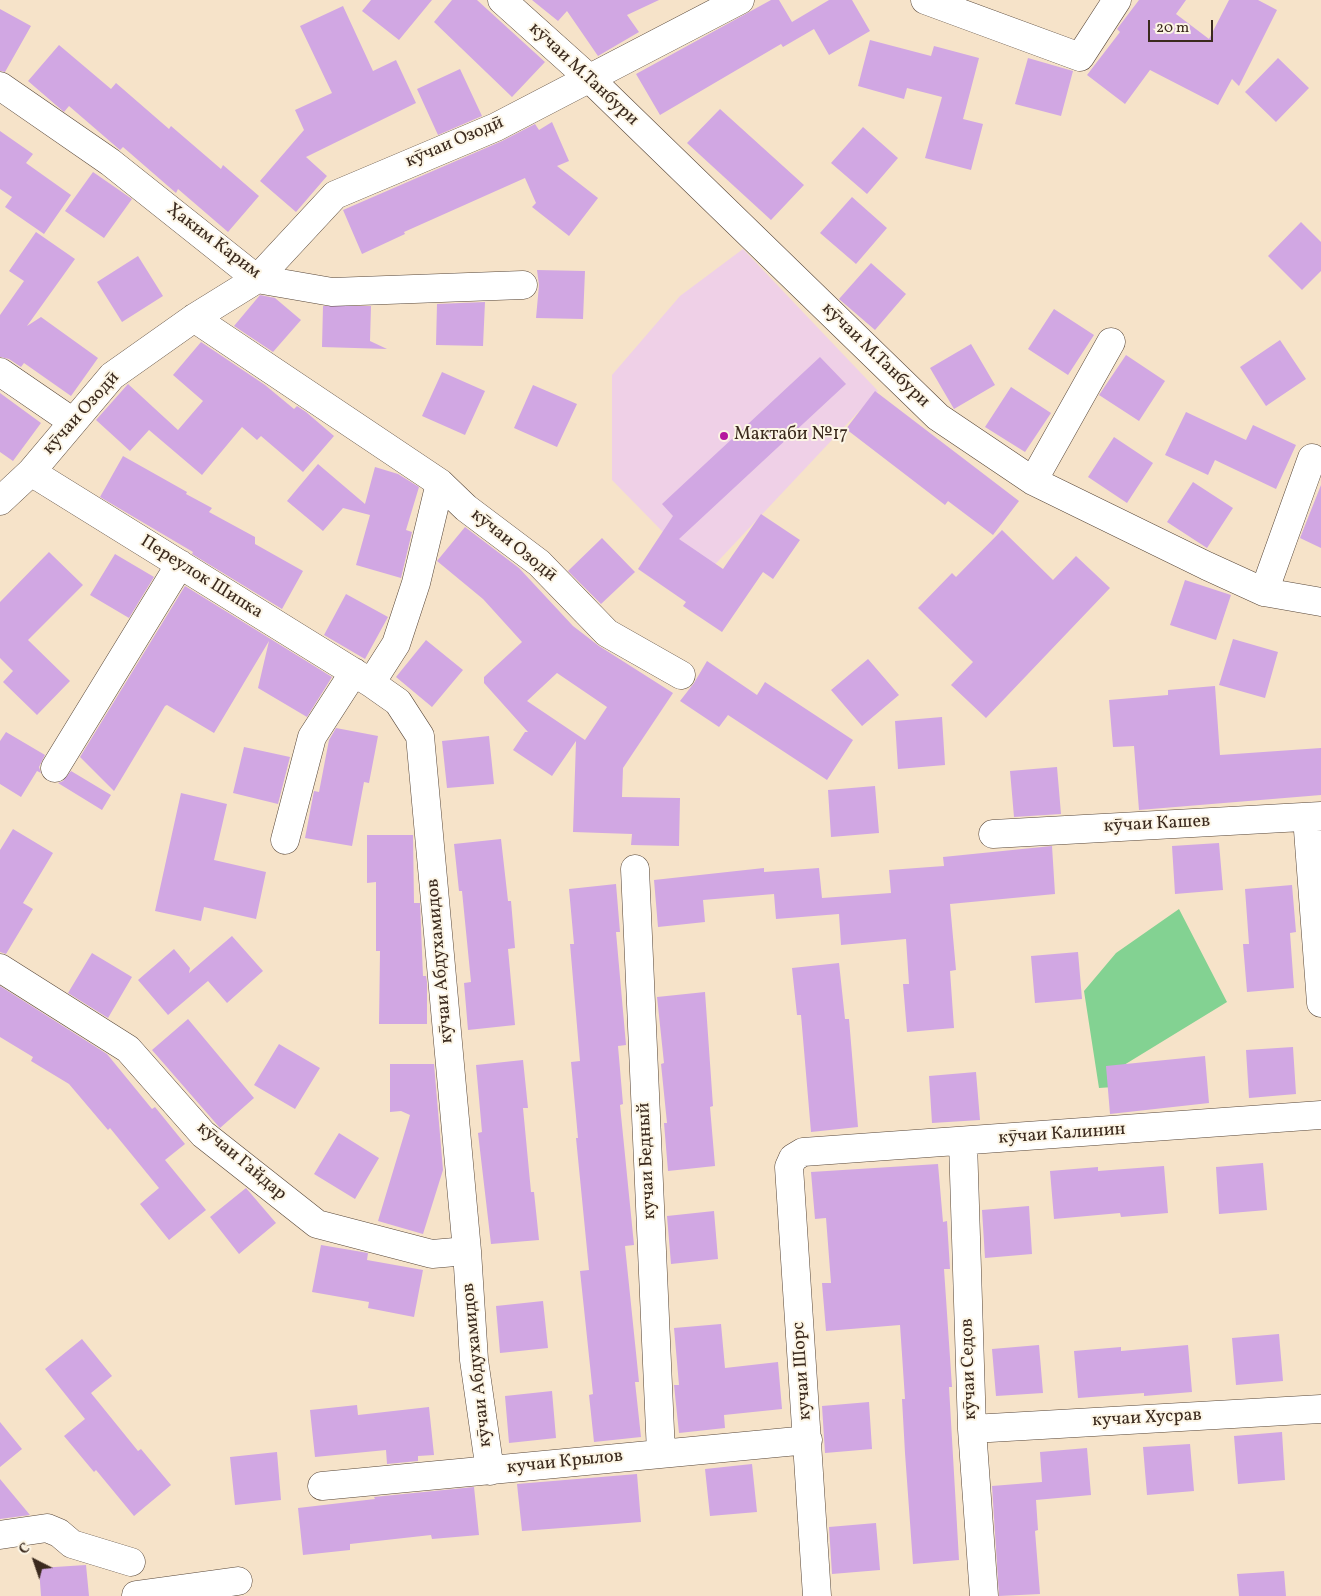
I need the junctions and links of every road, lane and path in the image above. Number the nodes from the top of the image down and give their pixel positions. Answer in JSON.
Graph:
{"nodes":[{"id":1,"x":502,"y":0,"type":"edge"},
{"id":2,"x":740,"y":0,"type":"edge"},
{"id":3,"x":925,"y":0,"type":"edge"},
{"id":4,"x":1118,"y":0,"type":"edge"},
{"id":5,"x":590,"y":79,"type":"junction"},
{"id":6,"x":1,"y":88,"type":"edge"},
{"id":7,"x":257,"y":279,"type":"junction"},
{"id":8,"x":524,"y":285,"type":"dead end"},
{"id":9,"x":194,"y":318,"type":"junction"},
{"id":10,"x":1111,"y":342,"type":"dead end"},
{"id":11,"x":0,"y":372,"type":"edge"},
{"id":12,"x":73,"y":422,"type":"junction"},
{"id":13,"x":1312,"y":458,"type":"dead end"},
{"id":14,"x":1033,"y":481,"type":"junction"},
{"id":15,"x":440,"y":483,"type":"junction"},
{"id":16,"x":12,"y":484,"type":"edge"},
{"id":17,"x":180,"y":564,"type":"junction"},
{"id":18,"x":1264,"y":592,"type":"junction"},
{"id":19,"x":1321,"y":602,"type":"edge"},
{"id":20,"x":681,"y":674,"type":"dead end"},
{"id":21,"x":363,"y":678,"type":"junction"},
{"id":22,"x":55,"y":768,"type":"dead end"},
{"id":23,"x":1314,"y":817,"type":"edge"},
{"id":24,"x":993,"y":834,"type":"dead end"},
{"id":25,"x":285,"y":840,"type":"dead end"},
{"id":26,"x":635,"y":869,"type":"dead end"},
{"id":27,"x":0,"y":968,"type":"edge"},
{"id":28,"x":1321,"y":1003,"type":"edge"},
{"id":29,"x":1321,"y":1115,"type":"edge"},
{"id":30,"x":962,"y":1142,"type":"junction"},
{"id":31,"x":803,"y":1152,"type":"joint"},
{"id":32,"x":467,"y":1251,"type":"junction"},
{"id":33,"x":1321,"y":1409,"type":"edge"},
{"id":34,"x":972,"y":1429,"type":"junction"},
{"id":35,"x":808,"y":1440,"type":"junction"},
{"id":36,"x":661,"y":1453,"type":"junction"},
{"id":37,"x":490,"y":1471,"type":"junction"},
{"id":38,"x":322,"y":1486,"type":"dead end"},
{"id":39,"x":0,"y":1535,"type":"edge"},
{"id":40,"x":131,"y":1562,"type":"dead end"},
{"id":41,"x":238,"y":1581,"type":"dead end"},
{"id":42,"x":136,"y":1595,"type":"edge"},
{"id":43,"x":817,"y":1596,"type":"edge"},
{"id":44,"x":984,"y":1596,"type":"edge"}],
"edges":[{"from":1,"to":5,"type":"street","name":"кӯчаи М.Танбури"},
{"from":2,"to":5,"type":"street","name":"кӯчаи Озодӣ"},
{"from":3,"to":4,"type":"street"},
{"from":5,"to":7,"type":"street","name":"кӯчаи Озодӣ"},
{"from":5,"to":14,"type":"street","name":"кӯчаи М.Танбури"},
{"from":6,"to":7,"type":"street","name":"Ҳаким Карим"},
{"from":7,"to":8,"type":"street","name":"Ҳаким Карим"},
{"from":7,"to":9,"type":"street","name":"кӯчаи Озодӣ"},
{"from":9,"to":12,"type":"street","name":"кӯчаи Озодӣ"},
{"from":9,"to":15,"type":"street","name":"кӯчаи Озодӣ"},
{"from":10,"to":14,"type":"street"},
{"from":11,"to":12,"type":"street"},
{"from":12,"to":16,"type":"street","name":"кӯчаи Озодӣ"},
{"from":13,"to":18,"type":"street"},
{"from":14,"to":18,"type":"street","name":"кӯчаи М.Танбури"},
{"from":15,"to":20,"type":"street","name":"кӯчаи Озодӣ"},
{"from":15,"to":21,"type":"street"},
{"from":16,"to":17,"type":"street","name":"Переулок Шипка"},
{"from":17,"to":21,"type":"street","name":"Переулок Шипка"},
{"from":17,"to":22,"type":"street"},
{"from":18,"to":19,"type":"street","name":"кӯчаи М.Танбури"},
{"from":21,"to":25,"type":"street"},
{"from":21,"to":32,"type":"street","name":"кӯчаи Абдухамидов"},
{"from":23,"to":24,"type":"street","name":"кӯчаи Кашев"},
{"from":23,"to":28,"type":"street"},
{"from":26,"to":36,"type":"street","name":"кучаи Бедный"},
{"from":27,"to":32,"type":"street","name":"кӯчаи Гайдар"},
{"from":29,"to":30,"type":"street","name":"кӯчаи Калинин"},
{"from":30,"to":31,"type":"street","name":"кӯчаи Калинин"},
{"from":30,"to":34,"type":"street","name":"кӯчаи Седов"},
{"from":31,"to":35,"type":"street","name":"кучаи Шорс"},
{"from":32,"to":37,"type":"street","name":"кӯчаи Абдухамидов"},
{"from":33,"to":34,"type":"street","name":"кучаи Хусрав"},
{"from":34,"to":44,"type":"street","name":"кӯчаи Седов"},
{"from":35,"to":36,"type":"street","name":"кучаи Крылов"},
{"from":35,"to":43,"type":"street","name":"кучаи Шорс"},
{"from":36,"to":37,"type":"street","name":"кучаи Крылов"},
{"from":37,"to":38,"type":"street","name":"кучаи Крылов"},
{"from":39,"to":40,"type":"street"},
{"from":41,"to":42,"type":"street"}]}
